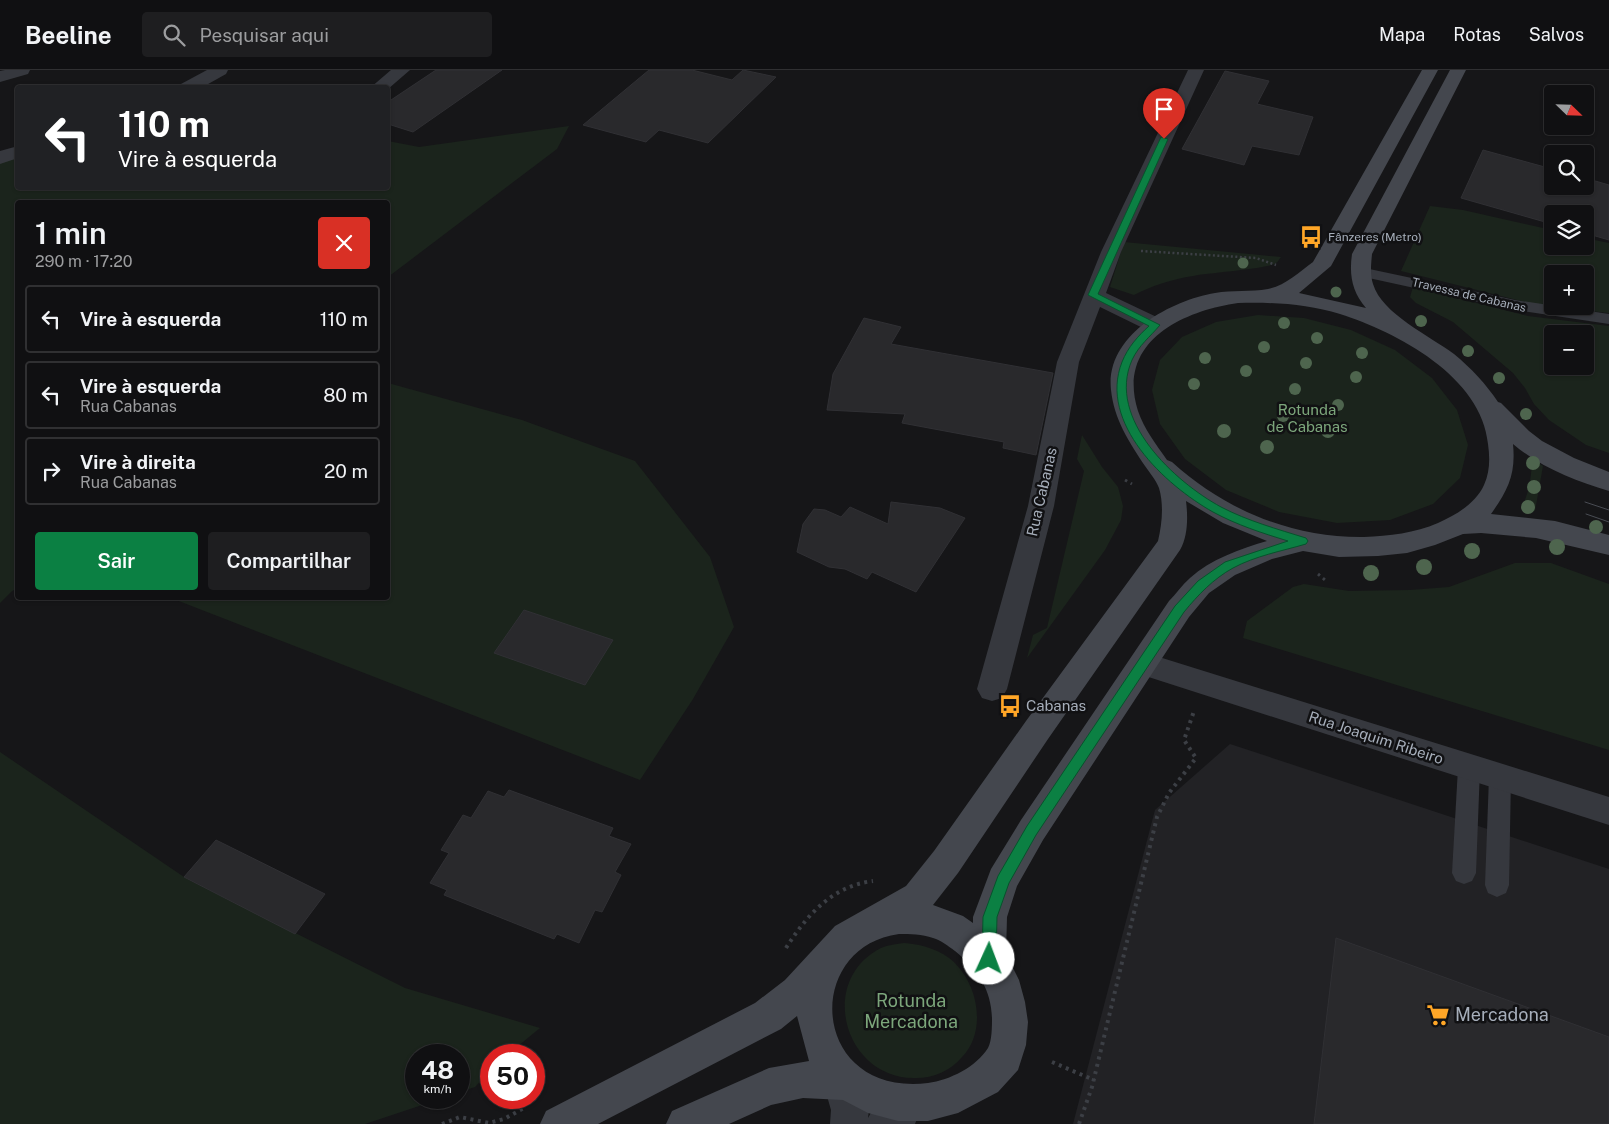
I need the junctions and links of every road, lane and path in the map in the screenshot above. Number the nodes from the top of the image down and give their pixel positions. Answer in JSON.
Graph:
{"nodes":[{"id":1,"x":22,"y":70,"type":"edge"},
{"id":2,"x":220,"y":70,"type":"edge"},
{"id":3,"x":402,"y":70,"type":"edge"},
{"id":4,"x":1196,"y":70,"type":"edge"},
{"id":5,"x":1430,"y":70,"type":"edge"},
{"id":6,"x":1458,"y":70,"type":"edge"},
{"id":7,"x":0,"y":77,"type":"edge"},
{"id":8,"x":192,"y":85,"type":"edge"},
{"id":9,"x":382,"y":85,"type":"edge"},
{"id":10,"x":15,"y":152,"type":"edge"},
{"id":11,"x":0,"y":158,"type":"edge"},
{"id":12,"x":1116,"y":242,"type":"junction"},
{"id":13,"x":1282,"y":266,"type":"dead end"},
{"id":14,"x":1360,"y":272,"type":"junction"},
{"id":15,"x":1093,"y":295,"type":"junction"},
{"id":16,"x":1269,"y":296,"type":"junction"},
{"id":17,"x":1609,"y":319,"type":"edge"},
{"id":18,"x":1156,"y":325,"type":"junction"},
{"id":19,"x":1405,"y":333,"type":"junction"},
{"id":20,"x":1484,"y":400,"type":"junction"},
{"id":21,"x":1154,"y":460,"type":"junction"},
{"id":22,"x":1609,"y":482,"type":"edge"},
{"id":23,"x":1462,"y":524,"type":"junction"},
{"id":24,"x":1303,"y":541,"type":"junction"},
{"id":25,"x":1609,"y":545,"type":"edge"},
{"id":26,"x":1315,"y":570,"type":"dead end"},
{"id":27,"x":1326,"y":580,"type":"dead end"},
{"id":28,"x":1143,"y":664,"type":"junction"},
{"id":29,"x":992,"y":689,"type":"dead end"},
{"id":30,"x":1196,"y":705,"type":"dead end"},
{"id":31,"x":1469,"y":768,"type":"junction"},
{"id":32,"x":1500,"y":777,"type":"junction"},
{"id":33,"x":1609,"y":812,"type":"edge"},
{"id":34,"x":1464,"y":873,"type":"dead end"},
{"id":35,"x":879,"y":879,"type":"dead end"},
{"id":36,"x":1497,"y":885,"type":"dead end"},
{"id":37,"x":874,"y":922,"type":"junction"},
{"id":38,"x":782,"y":954,"type":"dead end"},
{"id":39,"x":989,"y":959,"type":"junction"},
{"id":40,"x":828,"y":961,"type":"junction"},
{"id":41,"x":1052,"y":1062,"type":"dead end"},
{"id":42,"x":1094,"y":1080,"type":"junction"},
{"id":43,"x":842,"y":1082,"type":"junction"},
{"id":44,"x":524,"y":1109,"type":"edge"},
{"id":45,"x":892,"y":1120,"type":"edge"},
{"id":46,"x":442,"y":1124,"type":"edge"},
{"id":47,"x":559,"y":1124,"type":"edge"},
{"id":48,"x":685,"y":1124,"type":"edge"},
{"id":49,"x":849,"y":1124,"type":"edge"},
{"id":50,"x":1079,"y":1124,"type":"edge"}],
"edges":[{"from":1,"to":7,"type":"street"},
{"from":2,"to":8,"type":"street"},
{"from":3,"to":9,"type":"street"},
{"from":4,"to":12,"type":"street","name":"Rua Cabanas"},
{"from":5,"to":16,"type":"main road"},
{"from":6,"to":14,"type":"main road"},
{"from":10,"to":11,"type":"street"},
{"from":12,"to":13,"type":"path"},
{"from":12,"to":15,"type":"street","name":"Rua Cabanas"},
{"from":14,"to":17,"type":"lane","name":"Travessa de Cabanas"},
{"from":14,"to":19,"type":"main road"},
{"from":15,"to":18,"type":"street"},
{"from":15,"to":29,"type":"street","name":"Rua Cabanas"},
{"from":16,"to":18,"type":"main road"},
{"from":16,"to":19,"type":"main road"},
{"from":18,"to":21,"type":"main road"},
{"from":19,"to":20,"type":"main road"},
{"from":20,"to":22,"type":"main road"},
{"from":20,"to":23,"type":"main road"},
{"from":21,"to":24,"type":"main road"},
{"from":21,"to":37,"type":"main road"},
{"from":23,"to":24,"type":"main road"},
{"from":23,"to":25,"type":"main road"},
{"from":24,"to":28,"type":"main road"},
{"from":26,"to":27,"type":"path"},
{"from":28,"to":31,"type":"street","name":"Rua Joaquim Ribeiro"},
{"from":28,"to":39,"type":"main road"},
{"from":30,"to":42,"type":"path"},
{"from":31,"to":32,"type":"street","name":"Rua Joaquim Ribeiro"},
{"from":31,"to":34,"type":"lane"},
{"from":32,"to":33,"type":"street","name":"Rua Joaquim Ribeiro"},
{"from":32,"to":36,"type":"lane"},
{"from":35,"to":38,"type":"path"},
{"from":37,"to":39,"type":"main road"},
{"from":37,"to":40,"type":"main road"},
{"from":39,"to":45,"type":"main road"},
{"from":40,"to":43,"type":"main road"},
{"from":40,"to":47,"type":"main road"},
{"from":41,"to":42,"type":"path"},
{"from":42,"to":50,"type":"path"},
{"from":43,"to":45,"type":"main road"},
{"from":43,"to":48,"type":"main road"},
{"from":43,"to":49,"type":"street"},
{"from":44,"to":46,"type":"path"}]}
